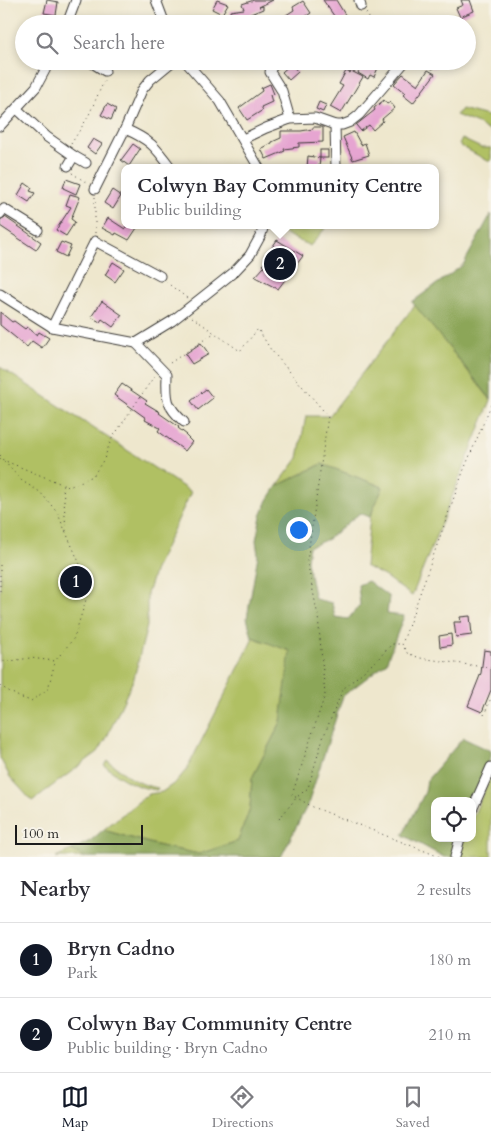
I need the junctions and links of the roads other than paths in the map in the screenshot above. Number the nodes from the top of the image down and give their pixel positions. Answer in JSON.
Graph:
{"nodes":[{"id":1,"x":76,"y":0,"type":"edge"},
{"id":2,"x":156,"y":0,"type":"edge"},
{"id":3,"x":70,"y":15,"type":"edge"},
{"id":4,"x":162,"y":15,"type":"edge"},
{"id":5,"x":45,"y":70,"type":"edge"},
{"id":6,"x":162,"y":70,"type":"edge"},
{"id":7,"x":193,"y":70,"type":"edge"},
{"id":8,"x":270,"y":70,"type":"edge"},
{"id":9,"x":398,"y":70,"type":"edge"},
{"id":10,"x":17,"y":109,"type":"junction"},
{"id":11,"x":290,"y":118,"type":"junction"},
{"id":12,"x":336,"y":125,"type":"junction"},
{"id":13,"x":0,"y":126,"type":"edge"},
{"id":14,"x":125,"y":129,"type":"junction"},
{"id":15,"x":243,"y":139,"type":"junction"},
{"id":16,"x":70,"y":153,"type":"junction"},
{"id":17,"x":86,"y":163,"type":"dead end"},
{"id":18,"x":168,"y":164,"type":"edge"},
{"id":19,"x":257,"y":164,"type":"edge"},
{"id":20,"x":339,"y":164,"type":"edge"},
{"id":21,"x":68,"y":166,"type":"road end"},
{"id":22,"x":96,"y":188,"type":"road end"},
{"id":23,"x":0,"y":214,"type":"edge"},
{"id":24,"x":263,"y":229,"type":"edge"},
{"id":25,"x":38,"y":230,"type":"dead end"},
{"id":26,"x":160,"y":276,"type":"road end"},
{"id":27,"x":0,"y":294,"type":"edge"},
{"id":28,"x":52,"y":327,"type":"junction"},
{"id":29,"x":136,"y":343,"type":"junction"},
{"id":30,"x":184,"y":422,"type":"dead end"},
{"id":31,"x":491,"y":767,"type":"edge"},
{"id":32,"x":476,"y":801,"type":"edge"},
{"id":33,"x":459,"y":842,"type":"edge"},
{"id":34,"x":455,"y":857,"type":"edge"}],
"edges":[{"from":1,"to":3,"type":"street"},
{"from":2,"to":4,"type":"street"},
{"from":5,"to":10,"type":"street"},
{"from":6,"to":14,"type":"street"},
{"from":7,"to":15,"type":"street"},
{"from":8,"to":11,"type":"street"},
{"from":9,"to":12,"type":"street"},
{"from":10,"to":13,"type":"street"},
{"from":10,"to":16,"type":"street"},
{"from":11,"to":12,"type":"street"},
{"from":11,"to":15,"type":"street"},
{"from":12,"to":20,"type":"street"},
{"from":14,"to":18,"type":"street"},
{"from":14,"to":22,"type":"street"},
{"from":15,"to":19,"type":"street"},
{"from":16,"to":17,"type":"street"},
{"from":16,"to":21,"type":"street"},
{"from":23,"to":25,"type":"street"},
{"from":24,"to":29,"type":"street"},
{"from":26,"to":28,"type":"street"},
{"from":27,"to":28,"type":"street"},
{"from":28,"to":29,"type":"street"},
{"from":29,"to":30,"type":"street"},
{"from":31,"to":32,"type":"street"},
{"from":33,"to":34,"type":"street"}]}
